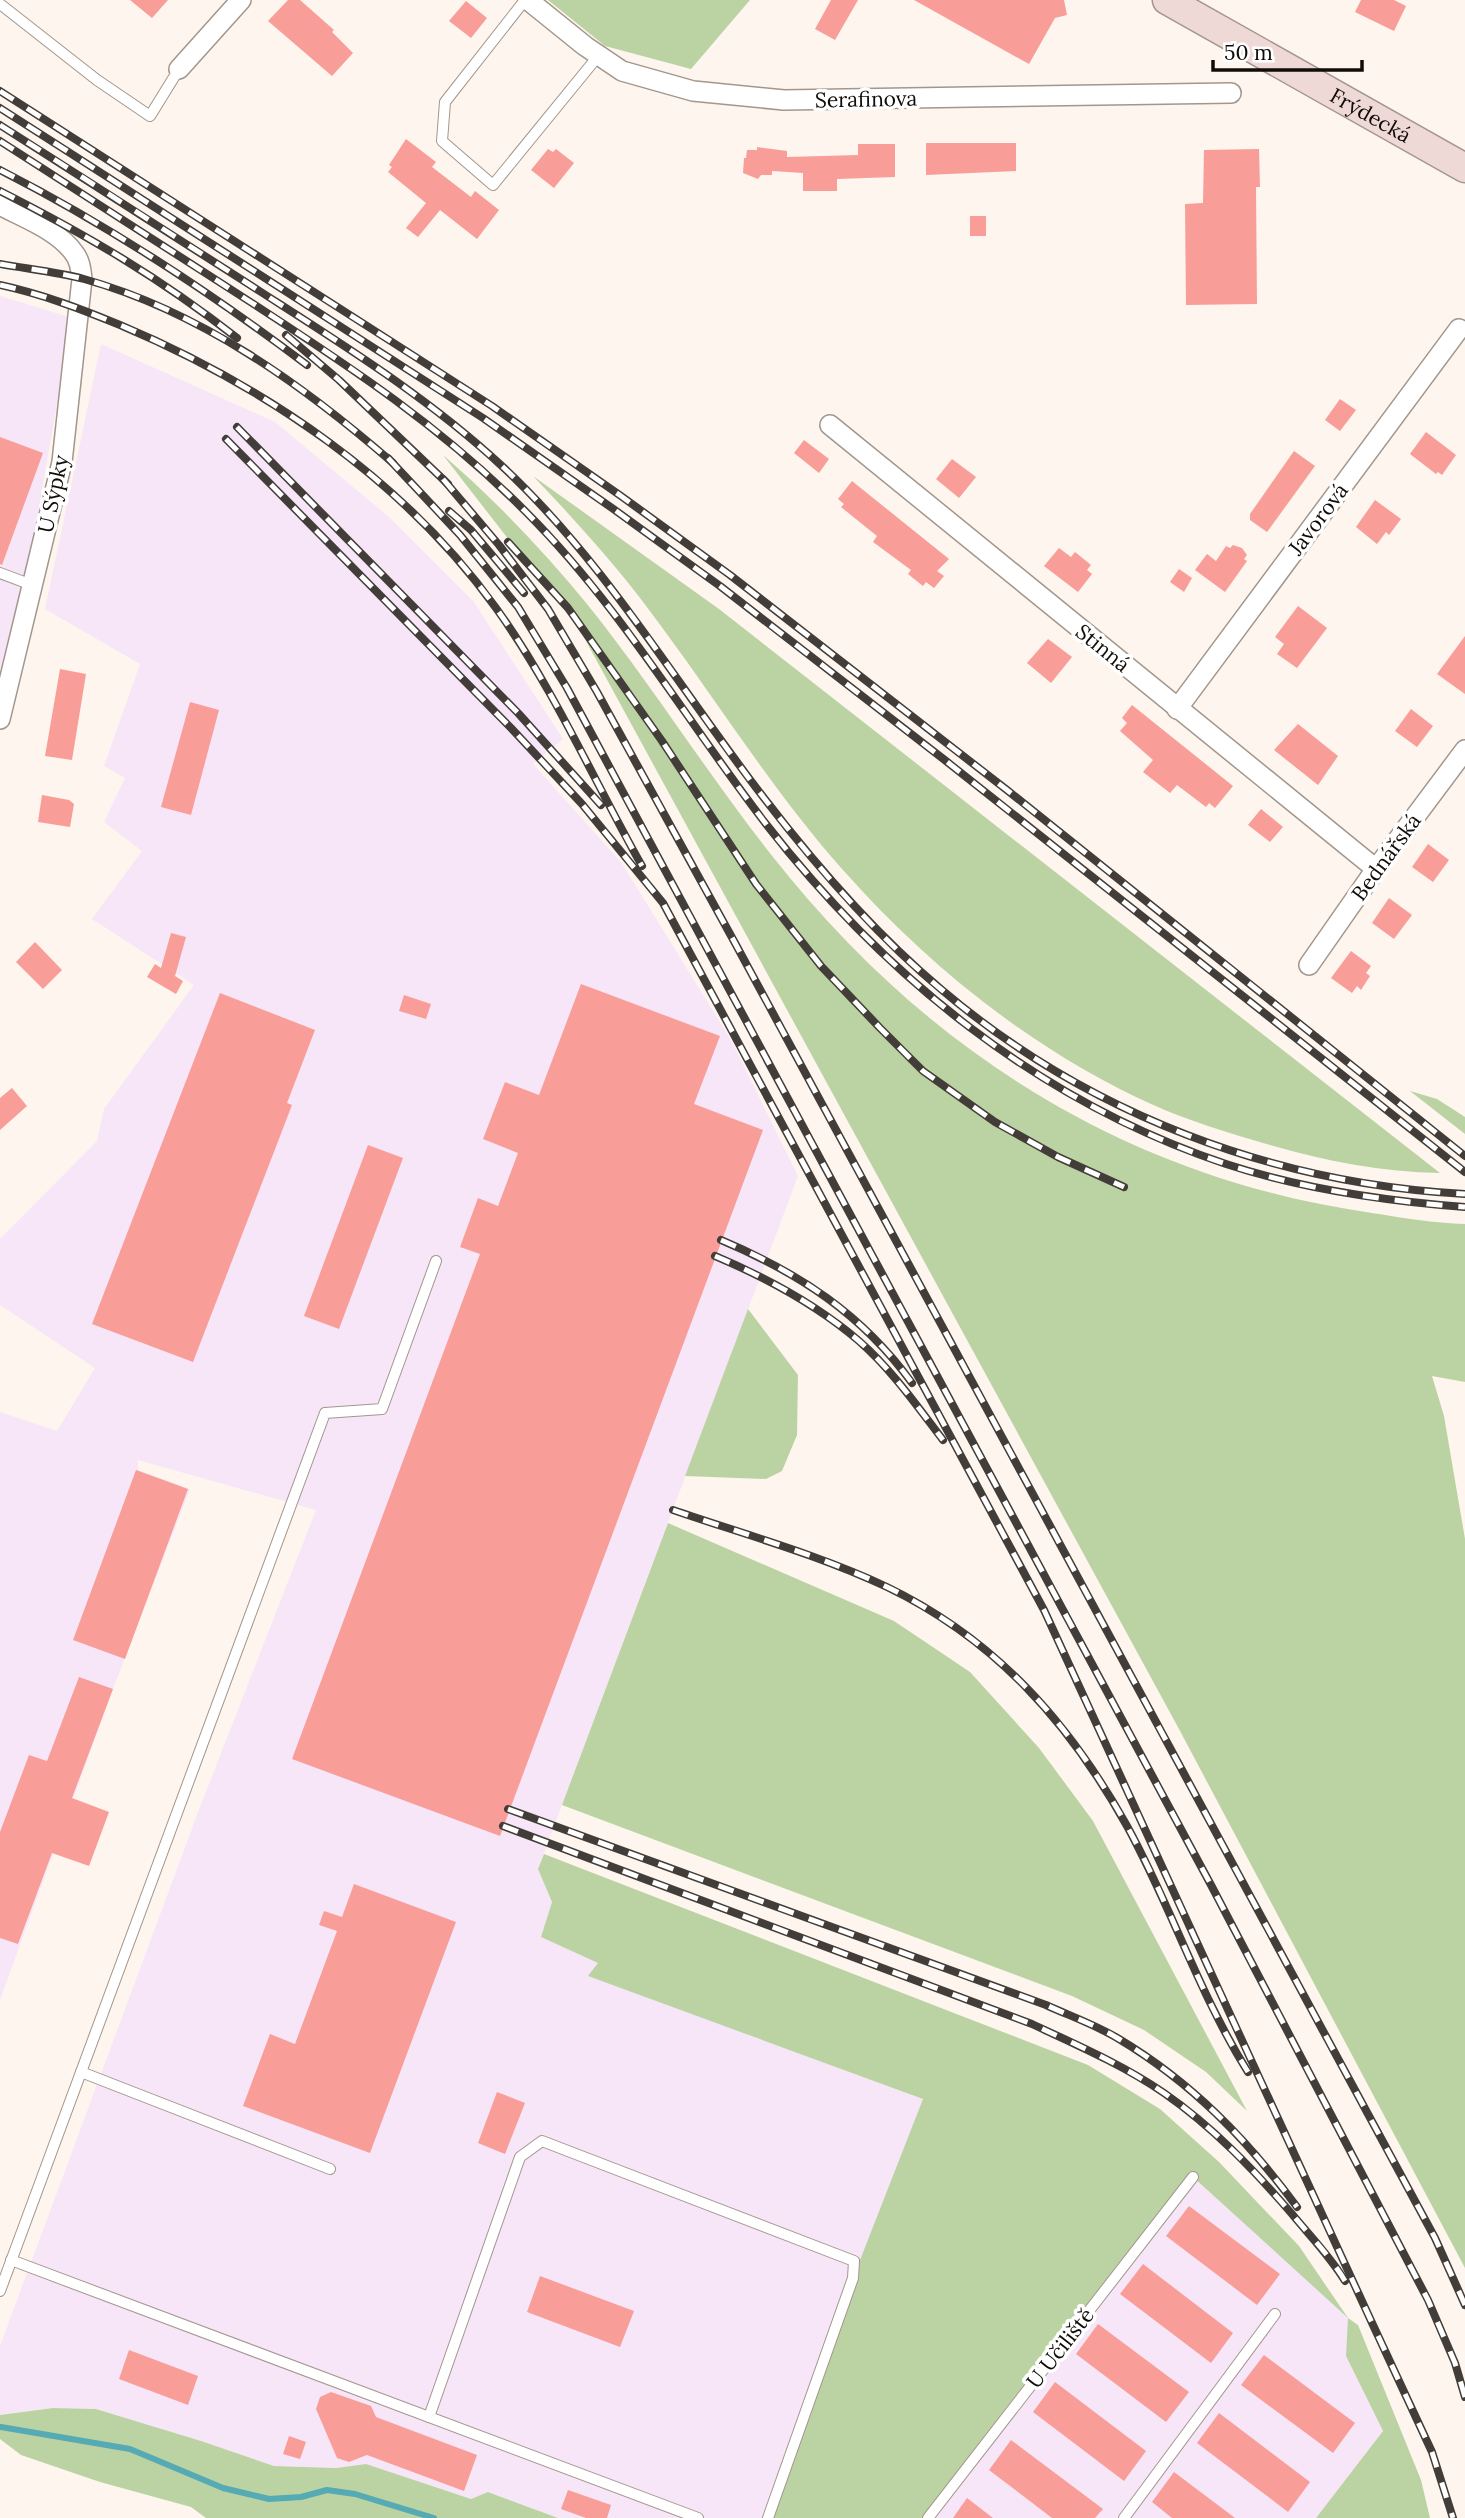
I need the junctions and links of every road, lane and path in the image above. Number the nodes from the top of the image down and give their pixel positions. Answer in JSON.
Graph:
{"nodes":[{"id":1,"x":241,"y":0,"type":"edge"},
{"id":2,"x":527,"y":0,"type":"edge"},
{"id":3,"x":1167,"y":0,"type":"edge"},
{"id":4,"x":0,"y":4,"type":"edge"},
{"id":5,"x":599,"y":55,"type":"junction"},
{"id":6,"x":179,"y":69,"type":"joint"},
{"id":7,"x":1231,"y":93,"type":"dead end"},
{"id":8,"x":1465,"y":168,"type":"edge"},
{"id":9,"x":0,"y":205,"type":"edge"},
{"id":10,"x":1459,"y":329,"type":"dead end"},
{"id":11,"x":830,"y":425,"type":"dead end"},
{"id":12,"x":0,"y":573,"type":"edge"},
{"id":13,"x":32,"y":585,"type":"junction"},
{"id":14,"x":1178,"y":709,"type":"junction"},
{"id":15,"x":0,"y":719,"type":"edge"},
{"id":16,"x":1465,"y":750,"type":"edge"},
{"id":17,"x":1376,"y":869,"type":"junction"},
{"id":18,"x":1309,"y":965,"type":"dead end"},
{"id":19,"x":436,"y":1261,"type":"dead end"},
{"id":20,"x":81,"y":2072,"type":"junction"},
{"id":21,"x":330,"y":2169,"type":"dead end"},
{"id":22,"x":1192,"y":2177,"type":"dead end"},
{"id":23,"x":11,"y":2260,"type":"junction"},
{"id":24,"x":0,"y":2291,"type":"edge"},
{"id":25,"x":1275,"y":2314,"type":"dead end"},
{"id":26,"x":429,"y":2417,"type":"junction"},
{"id":27,"x":698,"y":2518,"type":"edge"},
{"id":28,"x":768,"y":2518,"type":"edge"},
{"id":29,"x":928,"y":2518,"type":"edge"},
{"id":30,"x":1124,"y":2518,"type":"edge"}],
"edges":[{"from":1,"to":6,"type":"street"},
{"from":2,"to":5,"type":"street","name":"Serafinova"},
{"from":2,"to":5,"type":"lane"},
{"from":3,"to":8,"type":"main road","name":"Frýdecká"},
{"from":4,"to":6,"type":"lane"},
{"from":5,"to":7,"type":"street","name":"Serafinova"},
{"from":9,"to":13,"type":"street","name":"U Sýpky"},
{"from":10,"to":14,"type":"street","name":"Javorová"},
{"from":11,"to":14,"type":"street","name":"Stinná"},
{"from":12,"to":13,"type":"lane"},
{"from":13,"to":15,"type":"street","name":"U Sýpky"},
{"from":14,"to":17,"type":"street","name":"Stinná"},
{"from":16,"to":17,"type":"street","name":"Bednářská"},
{"from":17,"to":18,"type":"street","name":"Bednářská"},
{"from":19,"to":20,"type":"lane"},
{"from":20,"to":21,"type":"lane"},
{"from":20,"to":23,"type":"lane"},
{"from":22,"to":29,"type":"lane","name":"U Učiliště"},
{"from":23,"to":24,"type":"lane"},
{"from":23,"to":26,"type":"lane"},
{"from":25,"to":30,"type":"lane"},
{"from":26,"to":27,"type":"lane"},
{"from":26,"to":28,"type":"lane"}]}
